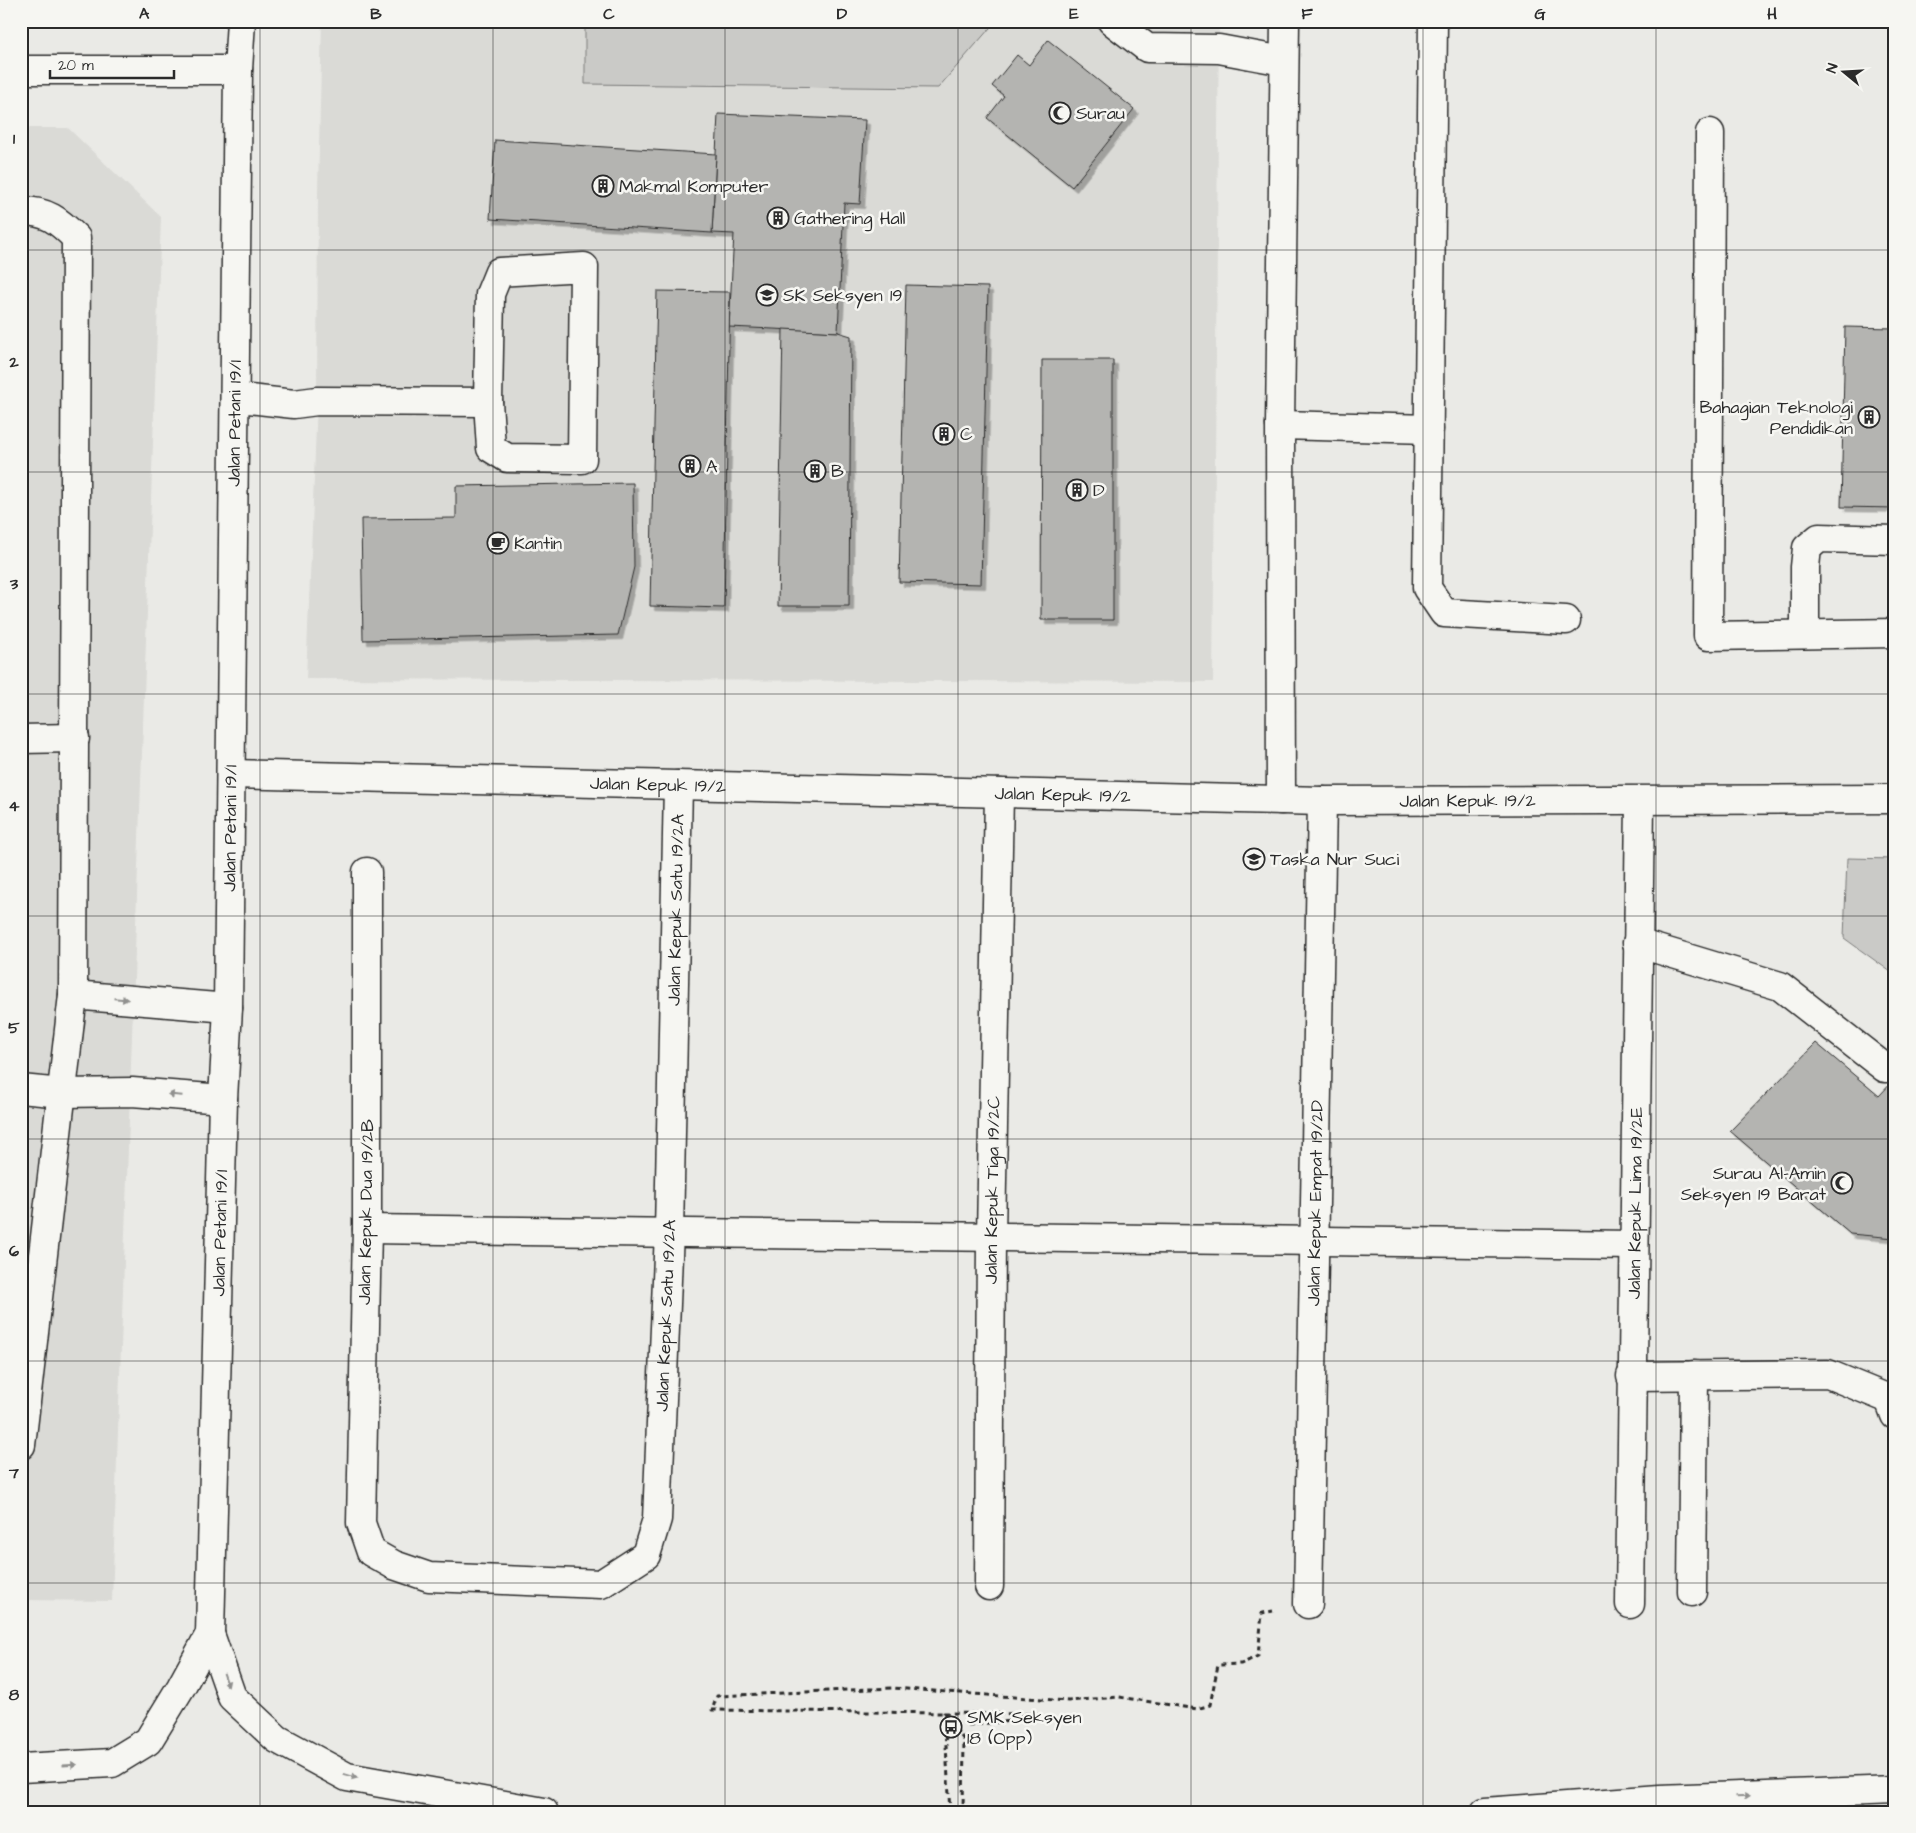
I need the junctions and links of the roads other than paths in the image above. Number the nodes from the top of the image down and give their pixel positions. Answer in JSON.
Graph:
{"nodes":[{"id":1,"x":241,"y":21,"type":"edge"},
{"id":2,"x":1112,"y":21,"type":"edge"},
{"id":3,"x":1285,"y":21,"type":"edge"},
{"id":4,"x":1433,"y":21,"type":"edge"},
{"id":5,"x":1284,"y":61,"type":"junction"},
{"id":6,"x":21,"y":70,"type":"edge"},
{"id":7,"x":238,"y":70,"type":"junction"},
{"id":8,"x":1710,"y":133,"type":"dead end"},
{"id":9,"x":21,"y":211,"type":"edge"},
{"id":10,"x":236,"y":400,"type":"junction"},
{"id":11,"x":488,"y":402,"type":"junction"},
{"id":12,"x":1280,"y":425,"type":"junction"},
{"id":13,"x":1429,"y":429,"type":"junction"},
{"id":14,"x":1895,"y":540,"type":"edge"},
{"id":15,"x":1566,"y":620,"type":"dead end"},
{"id":16,"x":1895,"y":633,"type":"edge"},
{"id":17,"x":1805,"y":634,"type":"junction"},
{"id":18,"x":75,"y":738,"type":"junction"},
{"id":19,"x":21,"y":739,"type":"edge"},
{"id":20,"x":232,"y":774,"type":"junction"},
{"id":21,"x":678,"y":785,"type":"junction"},
{"id":22,"x":999,"y":793,"type":"junction"},
{"id":23,"x":1895,"y":799,"type":"edge"},
{"id":24,"x":1281,"y":800,"type":"junction"},
{"id":25,"x":1322,"y":801,"type":"junction"},
{"id":26,"x":1640,"y":801,"type":"junction"},
{"id":27,"x":367,"y":872,"type":"dead end"},
{"id":28,"x":1637,"y":943,"type":"junction"},
{"id":29,"x":73,"y":995,"type":"junction"},
{"id":30,"x":228,"y":1008,"type":"junction"},
{"id":31,"x":1885,"y":1068,"type":"dead end"},
{"id":32,"x":21,"y":1088,"type":"edge"},
{"id":33,"x":62,"y":1093,"type":"junction"},
{"id":34,"x":223,"y":1099,"type":"junction"},
{"id":35,"x":366,"y":1228,"type":"junction"},
{"id":36,"x":669,"y":1232,"type":"junction"},
{"id":37,"x":991,"y":1236,"type":"junction"},
{"id":38,"x":1314,"y":1241,"type":"junction"},
{"id":39,"x":1634,"y":1245,"type":"junction"},
{"id":40,"x":1694,"y":1375,"type":"junction"},
{"id":41,"x":1631,"y":1376,"type":"junction"},
{"id":42,"x":1895,"y":1415,"type":"edge"},
{"id":43,"x":21,"y":1445,"type":"edge"},
{"id":44,"x":371,"y":1552,"type":"joint"},
{"id":45,"x":989,"y":1586,"type":"dead end"},
{"id":46,"x":1692,"y":1592,"type":"dead end"},
{"id":47,"x":1308,"y":1604,"type":"road end"},
{"id":48,"x":1630,"y":1604,"type":"dead end"},
{"id":49,"x":210,"y":1634,"type":"junction"},
{"id":50,"x":21,"y":1768,"type":"edge"},
{"id":51,"x":1895,"y":1790,"type":"edge"},
{"id":52,"x":544,"y":1812,"type":"edge"},
{"id":53,"x":1485,"y":1812,"type":"edge"}],
"edges":[{"from":1,"to":7,"type":"main road","name":"Jalan Petani 19/1"},
{"from":2,"to":5,"type":"main road"},
{"from":3,"to":5,"type":"main road"},
{"from":4,"to":13,"type":"main road"},
{"from":5,"to":12,"type":"main road"},
{"from":6,"to":7,"type":"main road"},
{"from":7,"to":10,"type":"main road","name":"Jalan Petani 19/1"},
{"from":8,"to":17,"type":"main road"},
{"from":9,"to":18,"type":"main road"},
{"from":10,"to":11,"type":"main road"},
{"from":10,"to":20,"type":"main road","name":"Jalan Petani 19/1"},
{"from":11,"to":11,"type":"main road"},
{"from":12,"to":13,"type":"main road"},
{"from":12,"to":24,"type":"main road"},
{"from":13,"to":15,"type":"main road"},
{"from":14,"to":17,"type":"main road"},
{"from":16,"to":17,"type":"main road"},
{"from":18,"to":19,"type":"main road"},
{"from":18,"to":29,"type":"main road"},
{"from":20,"to":21,"type":"main road","name":"Jalan Kepuk 19/2"},
{"from":20,"to":30,"type":"main road","name":"Jalan Petani 19/1"},
{"from":21,"to":22,"type":"main road","name":"Jalan Kepuk 19/2"},
{"from":21,"to":36,"type":"main road","name":"Jalan Kepuk Satu 19/2A"},
{"from":22,"to":24,"type":"main road","name":"Jalan Kepuk 19/2"},
{"from":22,"to":37,"type":"main road","name":"Jalan Kepuk Tiga 19/2C"},
{"from":23,"to":26,"type":"main road","name":"Jalan Kepuk 19/2"},
{"from":24,"to":25,"type":"main road","name":"Jalan Kepuk 19/2"},
{"from":25,"to":26,"type":"main road","name":"Jalan Kepuk 19/2"},
{"from":25,"to":38,"type":"main road","name":"Jalan Kepuk Empat 19/2D"},
{"from":26,"to":28,"type":"main road","name":"Jalan Kepuk Lima 19/2E"},
{"from":27,"to":35,"type":"main road","name":"Jalan Kepuk Dua 19/2B"},
{"from":28,"to":31,"type":"main road"},
{"from":28,"to":39,"type":"main road","name":"Jalan Kepuk Lima 19/2E"},
{"from":29,"to":30,"type":"main road","one_way":true},
{"from":29,"to":33,"type":"main road"},
{"from":30,"to":34,"type":"main road","name":"Jalan Petani 19/1"},
{"from":32,"to":33,"type":"main road"},
{"from":34,"to":33,"type":"main road","one_way":true},
{"from":33,"to":43,"type":"main road"},
{"from":34,"to":49,"type":"main road","name":"Jalan Petani 19/1"},
{"from":35,"to":36,"type":"main road"},
{"from":35,"to":44,"type":"main road","name":"Jalan Kepuk Dua 19/2B"},
{"from":36,"to":37,"type":"main road"},
{"from":36,"to":44,"type":"main road","name":"Jalan Kepuk Satu 19/2A"},
{"from":37,"to":38,"type":"main road"},
{"from":37,"to":45,"type":"main road","name":"Jalan Kepuk Tiga 19/2C"},
{"from":38,"to":39,"type":"main road"},
{"from":38,"to":47,"type":"main road","name":"Jalan Kepuk Empat 19/2D"},
{"from":39,"to":41,"type":"main road","name":"Jalan Kepuk Lima 19/2E"},
{"from":40,"to":41,"type":"main road"},
{"from":40,"to":42,"type":"main road"},
{"from":40,"to":46,"type":"main road"},
{"from":41,"to":48,"type":"main road","name":"Jalan Kepuk Lima 19/2E"},
{"from":50,"to":49,"type":"main road","one_way":true},
{"from":49,"to":52,"type":"main road","one_way":true},
{"from":53,"to":51,"type":"main road","one_way":true}]}
